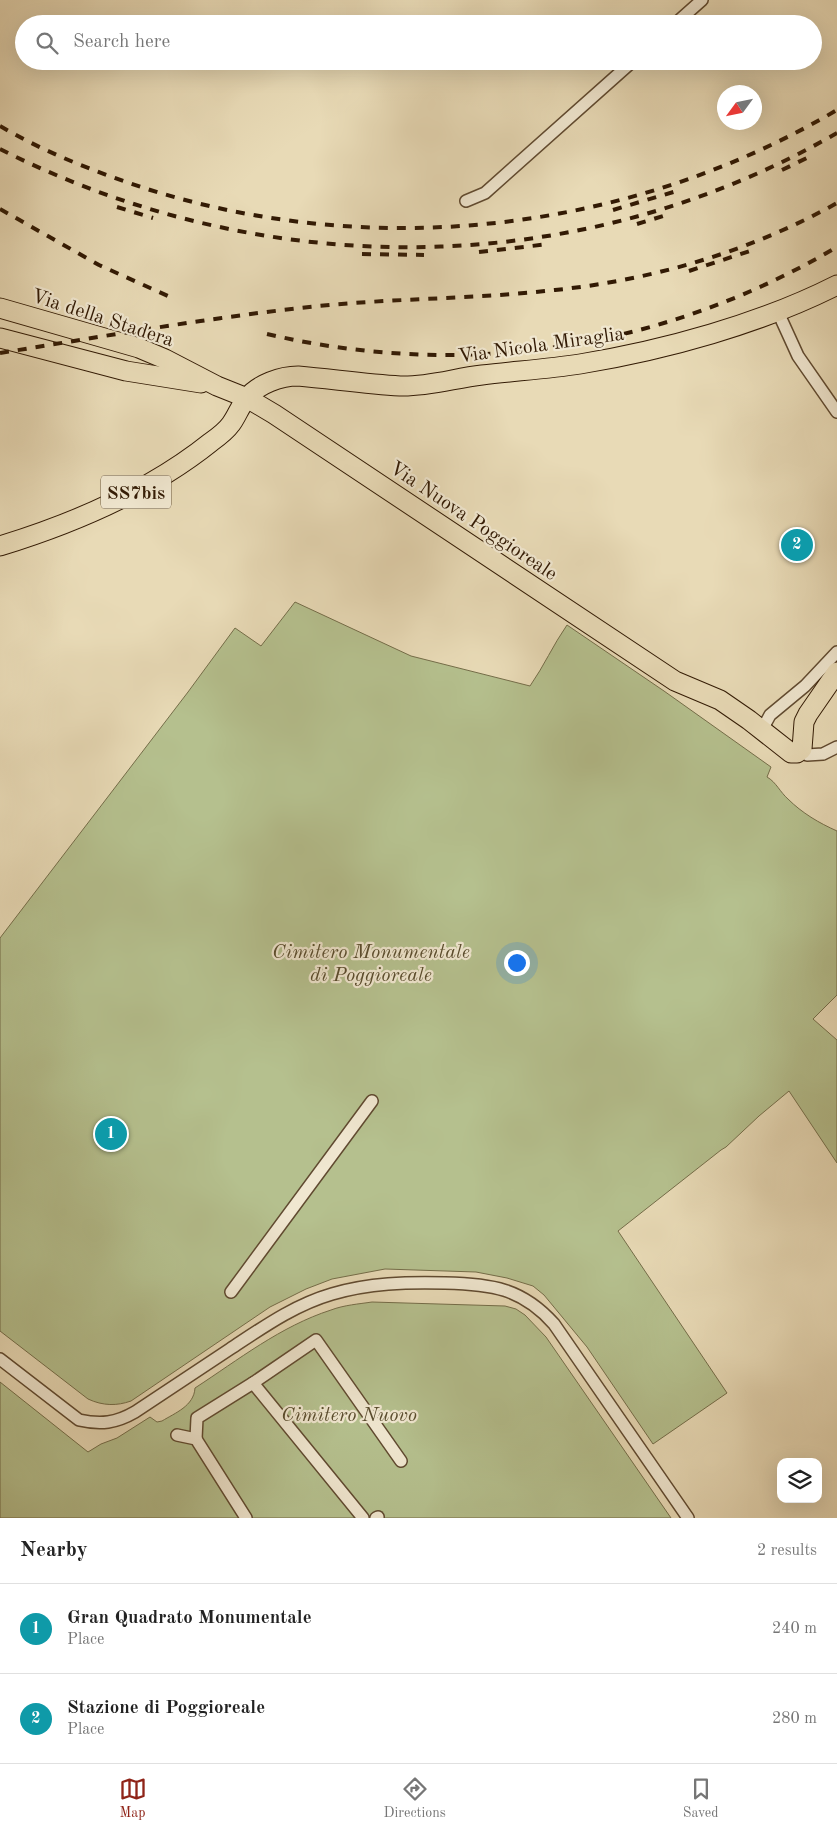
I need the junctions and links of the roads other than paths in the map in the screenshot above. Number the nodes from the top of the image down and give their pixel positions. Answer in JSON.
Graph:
{"nodes":[{"id":1,"x":702,"y":0,"type":"edge"},
{"id":2,"x":685,"y":15,"type":"edge"},
{"id":3,"x":623,"y":70,"type":"edge"},
{"id":4,"x":466,"y":201,"type":"dead end"},
{"id":5,"x":837,"y":285,"type":"edge"},
{"id":6,"x":0,"y":308,"type":"edge"},
{"id":7,"x":777,"y":310,"type":"junction"},
{"id":8,"x":0,"y":338,"type":"edge"},
{"id":9,"x":218,"y":386,"type":"junction"},
{"id":10,"x":247,"y":398,"type":"junction"},
{"id":11,"x":837,"y":412,"type":"edge"},
{"id":12,"x":0,"y":546,"type":"edge"},
{"id":13,"x":837,"y":652,"type":"edge"},
{"id":14,"x":837,"y":672,"type":"edge"},
{"id":15,"x":764,"y":726,"type":"dead end"},
{"id":16,"x":804,"y":748,"type":"junction"},
{"id":17,"x":837,"y":748,"type":"edge"},
{"id":18,"x":372,"y":1101,"type":"dead end"},
{"id":19,"x":231,"y":1292,"type":"dead end"},
{"id":20,"x":0,"y":1359,"type":"edge"},
{"id":21,"x":253,"y":1383,"type":"junction"},
{"id":22,"x":177,"y":1435,"type":"dead end"},
{"id":23,"x":196,"y":1439,"type":"junction"},
{"id":24,"x":401,"y":1461,"type":"dead end"},
{"id":25,"x":246,"y":1518,"type":"edge"},
{"id":26,"x":363,"y":1518,"type":"edge"},
{"id":27,"x":688,"y":1518,"type":"edge"}],
"edges":[{"from":1,"to":2,"type":"street"},
{"from":3,"to":4,"type":"street"},
{"from":5,"to":7,"type":"main road","name":"Via Nicola Miraglia"},
{"from":6,"to":9,"type":"main road","name":"Via della Stadera"},
{"from":7,"to":10,"type":"main road","name":"Via Nicola Miraglia"},
{"from":7,"to":11,"type":"street"},
{"from":8,"to":9,"type":"main road","name":"Via della Stadera"},
{"from":9,"to":10,"type":"main road","name":"Via della Stadera"},
{"from":10,"to":12,"type":"main road","number":"SS7bis"},
{"from":10,"to":16,"type":"main road","name":"Via Nuova Poggioreale"},
{"from":13,"to":15,"type":"street"},
{"from":14,"to":16,"type":"main road"},
{"from":16,"to":17,"type":"street"},
{"from":18,"to":19,"type":"street"},
{"from":20,"to":27,"type":"street"},
{"from":21,"to":23,"type":"street"},
{"from":21,"to":24,"type":"street"},
{"from":21,"to":26,"type":"street"},
{"from":22,"to":23,"type":"street"},
{"from":23,"to":25,"type":"street"}]}
